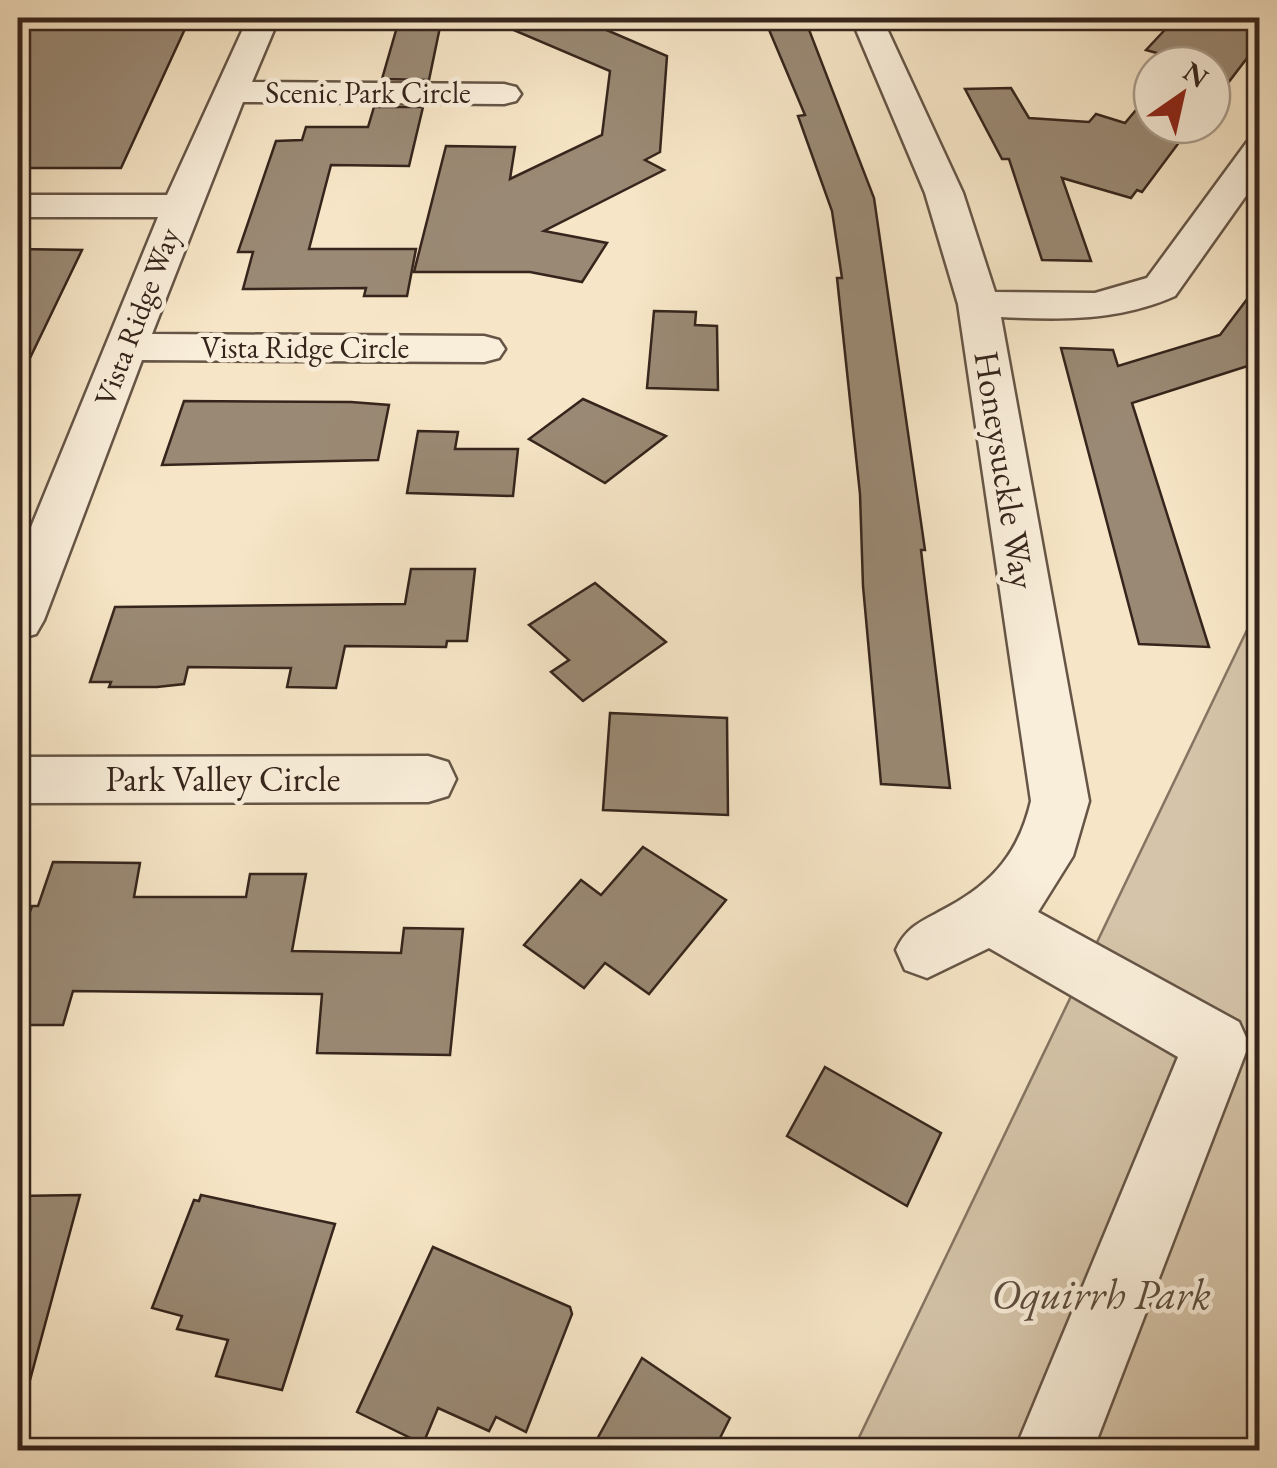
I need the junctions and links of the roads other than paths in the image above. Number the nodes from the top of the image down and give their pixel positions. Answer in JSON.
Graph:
{"nodes":[{"id":1,"x":263,"y":18,"type":"edge"},
{"id":2,"x":866,"y":18,"type":"edge"},
{"id":3,"x":233,"y":92,"type":"junction"},
{"id":4,"x":504,"y":94,"type":"dead end"},
{"id":5,"x":1260,"y":150,"type":"edge"},
{"id":6,"x":18,"y":206,"type":"edge"},
{"id":7,"x":181,"y":206,"type":"junction"},
{"id":8,"x":978,"y":304,"type":"junction"},
{"id":9,"x":127,"y":347,"type":"junction"},
{"id":10,"x":484,"y":349,"type":"dead end"},
{"id":11,"x":18,"y":620,"type":"edge"},
{"id":12,"x":428,"y":779,"type":"dead end"},
{"id":13,"x":18,"y":780,"type":"edge"},
{"id":14,"x":988,"y":916,"type":"junction"},
{"id":15,"x":927,"y":950,"type":"dead end"},
{"id":16,"x":1054,"y":1450,"type":"edge"}],
"edges":[{"from":1,"to":3,"type":"street","name":"Vista Ridge Way"},
{"from":2,"to":8,"type":"street","name":"Honeysuckle Way"},
{"from":3,"to":4,"type":"street","name":"Scenic Park Circle"},
{"from":3,"to":7,"type":"street","name":"Vista Ridge Way"},
{"from":5,"to":8,"type":"street"},
{"from":6,"to":7,"type":"street"},
{"from":7,"to":9,"type":"street","name":"Vista Ridge Way"},
{"from":8,"to":14,"type":"street","name":"Honeysuckle Way"},
{"from":9,"to":10,"type":"street","name":"Vista Ridge Circle"},
{"from":9,"to":11,"type":"street","name":"Vista Ridge Way"},
{"from":12,"to":13,"type":"street","name":"Park Valley Circle"},
{"from":14,"to":15,"type":"street","name":"Honeysuckle Way"},
{"from":14,"to":16,"type":"street"}]}
